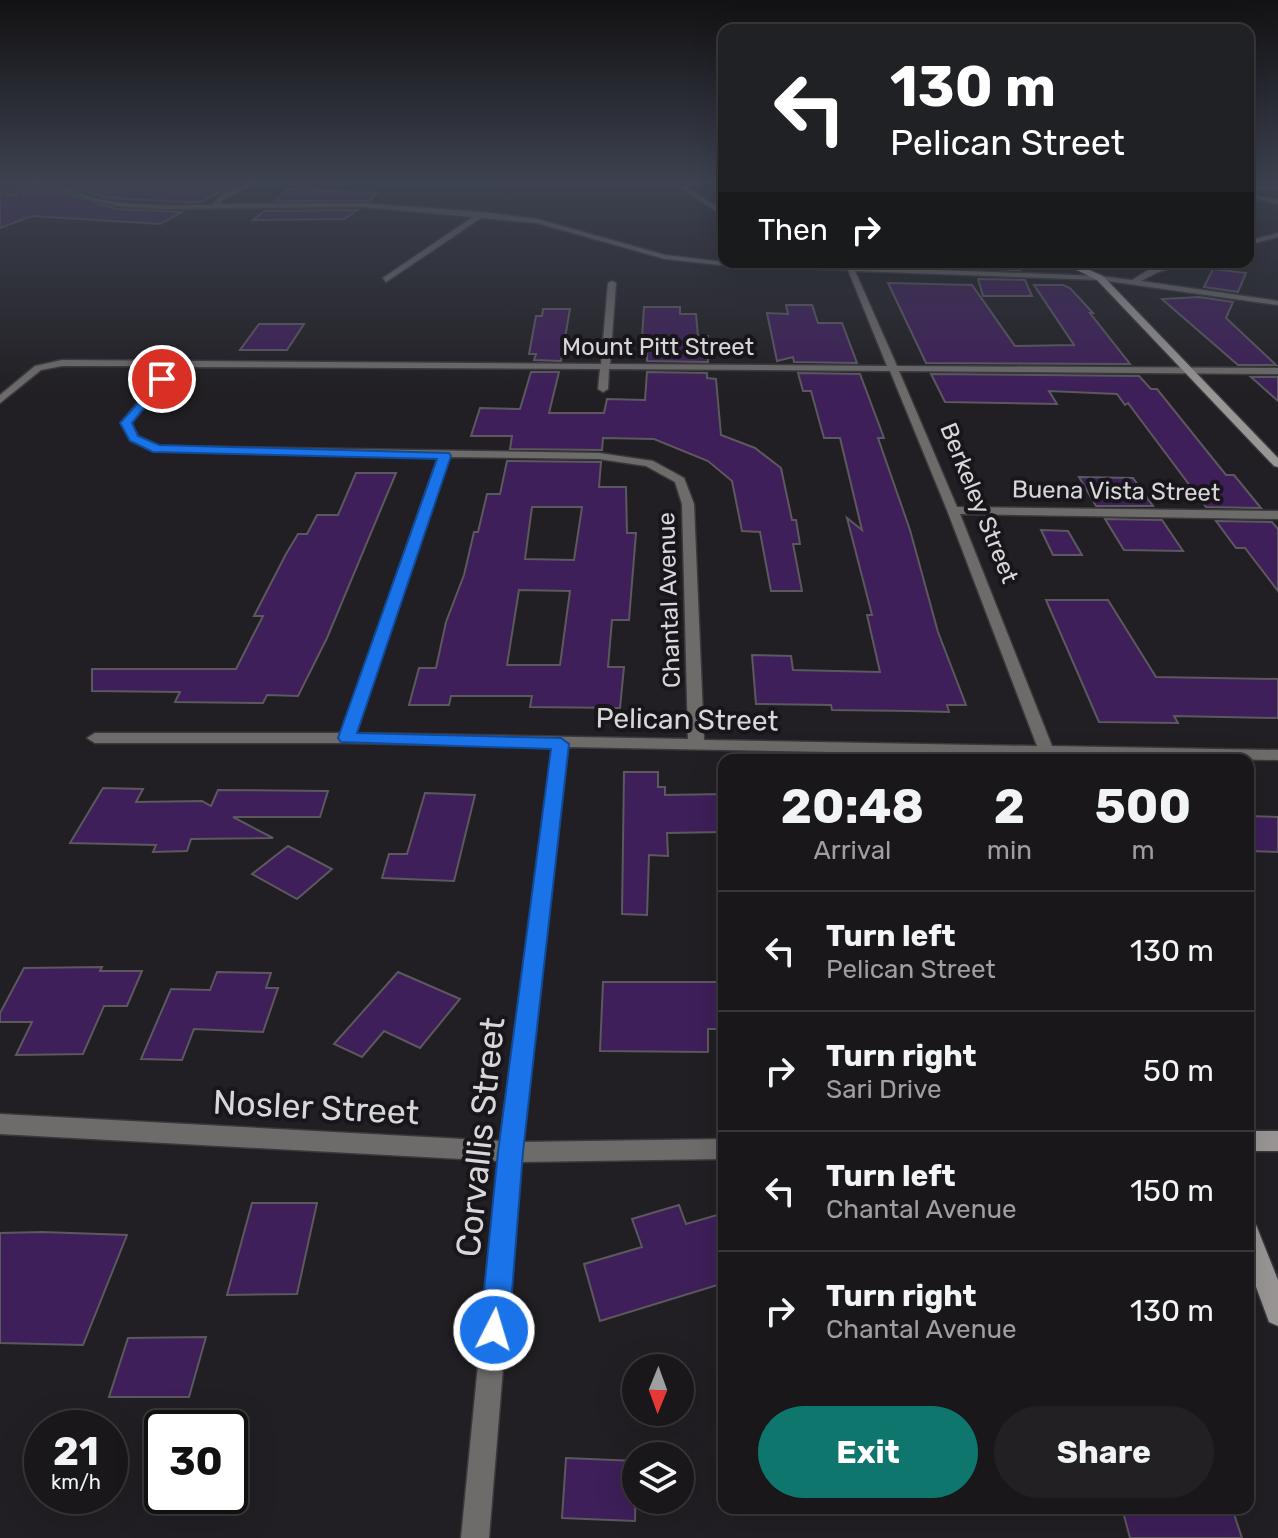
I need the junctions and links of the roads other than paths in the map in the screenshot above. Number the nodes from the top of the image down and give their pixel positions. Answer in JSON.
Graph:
{"nodes":[{"id":1,"x":427,"y":252,"type":"edge"},
{"id":2,"x":641,"y":252,"type":"edge"},
{"id":3,"x":718,"y":260,"type":"edge"},
{"id":4,"x":836,"y":268,"type":"edge"},
{"id":5,"x":1078,"y":268,"type":"edge"},
{"id":6,"x":1163,"y":268,"type":"edge"},
{"id":7,"x":851,"y":269,"type":"junction"},
{"id":8,"x":1100,"y":278,"type":"junction"},
{"id":9,"x":386,"y":280,"type":"dead end"},
{"id":10,"x":1135,"y":282,"type":"junction"},
{"id":11,"x":612,"y":283,"type":"dead end"},
{"id":12,"x":1278,"y":303,"type":"edge"},
{"id":13,"x":175,"y":364,"type":"junction"},
{"id":14,"x":606,"y":366,"type":"junction"},
{"id":15,"x":893,"y":369,"type":"junction"},
{"id":16,"x":1189,"y":370,"type":"junction"},
{"id":17,"x":1278,"y":371,"type":"edge"},
{"id":18,"x":603,"y":389,"type":"dead end"},
{"id":19,"x":0,"y":400,"type":"edge"},
{"id":20,"x":444,"y":456,"type":"junction"},
{"id":21,"x":1278,"y":464,"type":"edge"},
{"id":22,"x":953,"y":510,"type":"junction"},
{"id":23,"x":1278,"y":515,"type":"edge"},
{"id":24,"x":95,"y":738,"type":"dead end"},
{"id":25,"x":347,"y":738,"type":"junction"},
{"id":26,"x":561,"y":744,"type":"junction"},
{"id":27,"x":696,"y":744,"type":"junction"},
{"id":28,"x":990,"y":754,"type":"edge"},
{"id":29,"x":1048,"y":754,"type":"edge"},
{"id":30,"x":1254,"y":755,"type":"edge"},
{"id":31,"x":1278,"y":755,"type":"edge"},
{"id":32,"x":0,"y":1124,"type":"edge"},
{"id":33,"x":1254,"y":1141,"type":"edge"},
{"id":34,"x":1278,"y":1141,"type":"edge"},
{"id":35,"x":718,"y":1149,"type":"edge"},
{"id":36,"x":510,"y":1152,"type":"junction"},
{"id":37,"x":1254,"y":1249,"type":"edge"},
{"id":38,"x":1278,"y":1313,"type":"edge"},
{"id":39,"x":475,"y":1538,"type":"edge"}],
"edges":[{"from":1,"to":9,"type":"street"},
{"from":2,"to":3,"type":"street"},
{"from":4,"to":7,"type":"street"},
{"from":5,"to":8,"type":"street"},
{"from":6,"to":10,"type":"street"},
{"from":7,"to":8,"type":"street"},
{"from":7,"to":15,"type":"street","name":"Berkeley Street"},
{"from":8,"to":10,"type":"street"},
{"from":8,"to":16,"type":"street"},
{"from":10,"to":12,"type":"street"},
{"from":11,"to":14,"type":"street"},
{"from":13,"to":14,"type":"street","name":"Mount Pitt Street"},
{"from":13,"to":19,"type":"street","name":"Mount Pitt Street"},
{"from":13,"to":20,"type":"street","name":"Chantal Avenue"},
{"from":14,"to":15,"type":"street","name":"Mount Pitt Street"},
{"from":14,"to":18,"type":"street"},
{"from":15,"to":16,"type":"street","name":"Mount Pitt Street"},
{"from":15,"to":22,"type":"street","name":"Berkeley Street"},
{"from":16,"to":17,"type":"street","name":"Mount Pitt Street"},
{"from":16,"to":21,"type":"street"},
{"from":20,"to":25,"type":"street"},
{"from":20,"to":27,"type":"street","name":"Chantal Avenue"},
{"from":22,"to":23,"type":"street","name":"Buena Vista Street"},
{"from":22,"to":29,"type":"street","name":"Berkeley Street"},
{"from":24,"to":25,"type":"street","name":"Pelican Street"},
{"from":25,"to":26,"type":"street","name":"Pelican Street"},
{"from":26,"to":27,"type":"street","name":"Pelican Street"},
{"from":26,"to":36,"type":"street","name":"Corvallis Street"},
{"from":27,"to":28,"type":"street","name":"Pelican Street"},
{"from":30,"to":31,"type":"street","name":"Pelican Street"},
{"from":32,"to":36,"type":"street","name":"Nosler Street"},
{"from":33,"to":34,"type":"street"},
{"from":35,"to":36,"type":"street","name":"Nosler Street"},
{"from":36,"to":39,"type":"street","name":"Corvallis Street"},
{"from":37,"to":38,"type":"street"}]}
